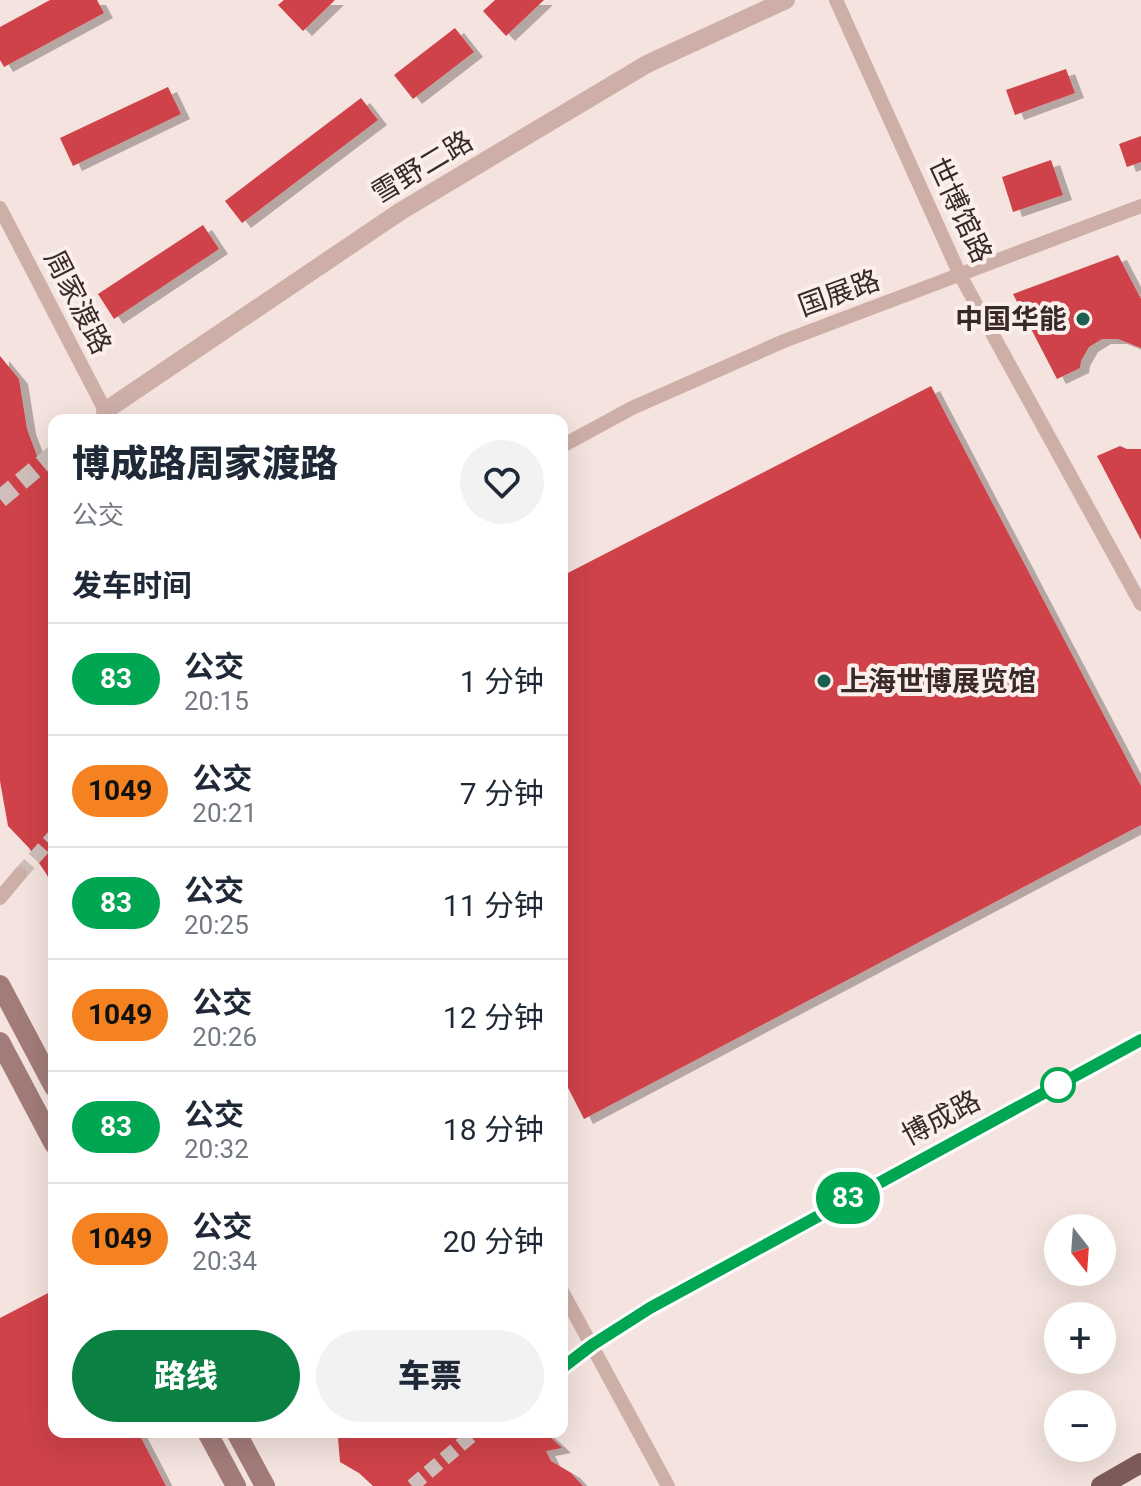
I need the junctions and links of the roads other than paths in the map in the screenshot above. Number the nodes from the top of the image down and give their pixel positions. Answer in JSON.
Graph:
{"nodes":[{"id":1,"x":786,"y":0,"type":"edge"},
{"id":2,"x":836,"y":0,"type":"edge"},
{"id":3,"x":1141,"y":206,"type":"edge"},
{"id":4,"x":0,"y":208,"type":"edge"},
{"id":5,"x":960,"y":275,"type":"junction"},
{"id":6,"x":107,"y":414,"type":"edge"},
{"id":7,"x":111,"y":414,"type":"edge"},
{"id":8,"x":568,"y":443,"type":"edge"},
{"id":9,"x":1141,"y":604,"type":"edge"},
{"id":10,"x":20,"y":874,"type":"tunnel mouth"},
{"id":11,"x":0,"y":898,"type":"edge"},
{"id":12,"x":0,"y":985,"type":"edge"},
{"id":13,"x":1141,"y":1040,"type":"edge"},
{"id":14,"x":0,"y":1042,"type":"edge"},
{"id":15,"x":48,"y":1076,"type":"edge"},
{"id":16,"x":48,"y":1133,"type":"edge"},
{"id":17,"x":568,"y":1302,"type":"edge"},
{"id":18,"x":592,"y":1345,"type":"junction"},
{"id":19,"x":568,"y":1363,"type":"edge"},
{"id":20,"x":210,"y":1438,"type":"edge"},
{"id":21,"x":239,"y":1438,"type":"edge"},
{"id":22,"x":1141,"y":1463,"type":"edge"},
{"id":23,"x":236,"y":1486,"type":"edge"},
{"id":24,"x":265,"y":1486,"type":"edge"},
{"id":25,"x":668,"y":1486,"type":"edge"},
{"id":26,"x":1101,"y":1486,"type":"edge"}],
"edges":[{"from":1,"to":7,"type":"street","name":"雪野二路"},
{"from":2,"to":5,"type":"street","name":"世博馆路"},
{"from":3,"to":5,"type":"street","name":"国展路"},
{"from":4,"to":6,"type":"street","name":"周家渡路"},
{"from":5,"to":8,"type":"street","name":"国展路"},
{"from":5,"to":9,"type":"street","name":"世博馆路"},
{"from":10,"to":11,"type":"street"},
{"from":12,"to":15,"type":"main road"},
{"from":13,"to":18,"type":"street","name":"博成路"},
{"from":14,"to":16,"type":"main road"},
{"from":17,"to":18,"type":"street"},
{"from":18,"to":19,"type":"street","name":"博成路"},
{"from":18,"to":25,"type":"street"},
{"from":20,"to":23,"type":"main road"},
{"from":21,"to":24,"type":"main road"},
{"from":22,"to":26,"type":"main road"}]}
